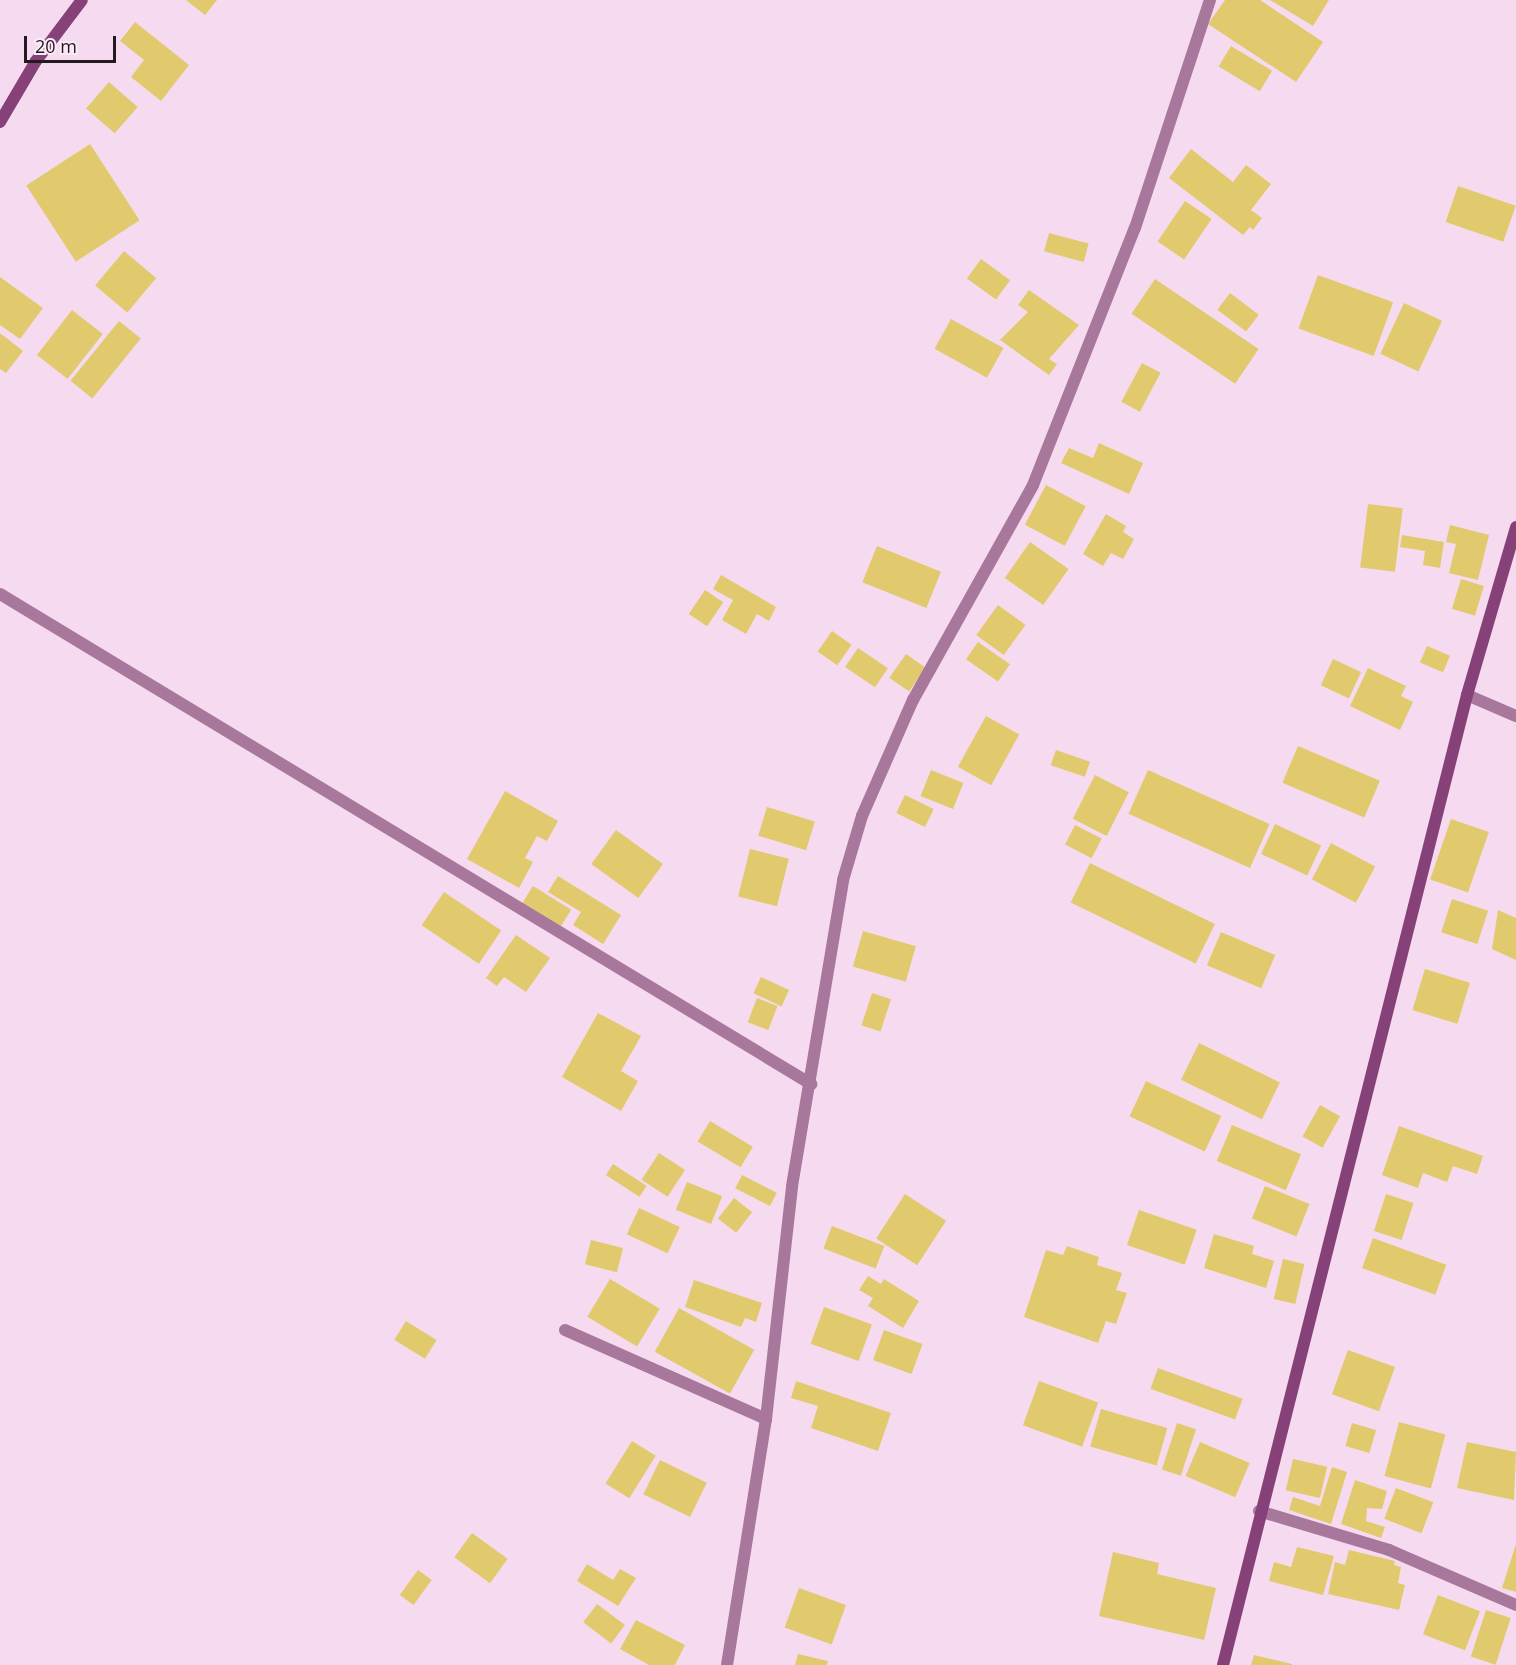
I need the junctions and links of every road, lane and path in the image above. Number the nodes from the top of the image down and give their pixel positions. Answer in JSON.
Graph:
{"nodes":[{"id":1,"x":82,"y":0,"type":"edge"},
{"id":2,"x":1210,"y":0,"type":"edge"},
{"id":3,"x":0,"y":122,"type":"edge"},
{"id":4,"x":1516,"y":527,"type":"edge"},
{"id":5,"x":0,"y":594,"type":"edge"},
{"id":6,"x":1467,"y":695,"type":"junction"},
{"id":7,"x":1516,"y":716,"type":"edge"},
{"id":8,"x":811,"y":1084,"type":"junction"},
{"id":9,"x":565,"y":1330,"type":"dead end"},
{"id":10,"x":766,"y":1419,"type":"junction"},
{"id":11,"x":1259,"y":1511,"type":"junction"},
{"id":12,"x":1516,"y":1605,"type":"edge"},
{"id":13,"x":727,"y":1665,"type":"edge"},
{"id":14,"x":1223,"y":1665,"type":"edge"}],
"edges":[{"from":1,"to":3,"type":"street"},
{"from":2,"to":8,"type":"street"},
{"from":4,"to":6,"type":"street"},
{"from":5,"to":8,"type":"street"},
{"from":6,"to":7,"type":"street"},
{"from":6,"to":11,"type":"street"},
{"from":8,"to":10,"type":"street"},
{"from":9,"to":10,"type":"street"},
{"from":10,"to":13,"type":"street"},
{"from":11,"to":12,"type":"street"},
{"from":11,"to":14,"type":"street"}]}
